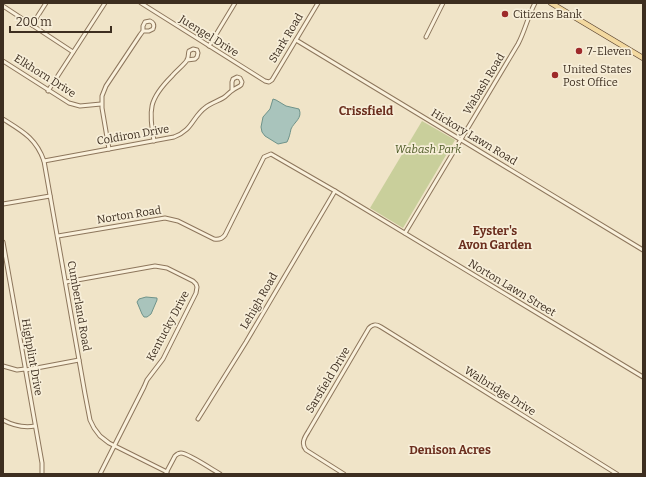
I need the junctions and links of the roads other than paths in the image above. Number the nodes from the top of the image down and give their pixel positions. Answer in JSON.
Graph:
{"nodes":[{"id":1,"x":46,"y":3,"type":"edge"},
{"id":2,"x":105,"y":3,"type":"edge"},
{"id":3,"x":141,"y":3,"type":"edge"},
{"id":4,"x":236,"y":3,"type":"edge"},
{"id":5,"x":318,"y":3,"type":"edge"},
{"id":6,"x":443,"y":3,"type":"edge"},
{"id":7,"x":535,"y":3,"type":"edge"},
{"id":8,"x":551,"y":3,"type":"edge"},
{"id":9,"x":148,"y":5,"type":"edge"},
{"id":10,"x":3,"y":6,"type":"edge"},
{"id":11,"x":32,"y":25,"type":"junction"},
{"id":12,"x":143,"y":31,"type":"dead end"},
{"id":13,"x":426,"y":37,"type":"dead end"},
{"id":14,"x":296,"y":40,"type":"junction"},
{"id":15,"x":209,"y":46,"type":"junction"},
{"id":16,"x":73,"y":52,"type":"junction"},
{"id":17,"x":643,"y":58,"type":"edge"},
{"id":18,"x":187,"y":60,"type":"dead end"},
{"id":19,"x":3,"y":61,"type":"edge"},
{"id":20,"x":269,"y":82,"type":"joint"},
{"id":21,"x":232,"y":90,"type":"junction"},
{"id":22,"x":48,"y":91,"type":"junction"},
{"id":23,"x":101,"y":104,"type":"junction"},
{"id":24,"x":3,"y":119,"type":"edge"},
{"id":25,"x":461,"y":140,"type":"junction"},
{"id":26,"x":154,"y":141,"type":"junction"},
{"id":27,"x":109,"y":149,"type":"junction"},
{"id":28,"x":268,"y":155,"type":"joint"},
{"id":29,"x":44,"y":161,"type":"junction"},
{"id":30,"x":335,"y":191,"type":"junction"},
{"id":31,"x":50,"y":196,"type":"junction"},
{"id":32,"x":3,"y":204,"type":"edge"},
{"id":33,"x":405,"y":234,"type":"junction"},
{"id":34,"x":58,"y":236,"type":"junction"},
{"id":35,"x":3,"y":242,"type":"edge"},
{"id":36,"x":643,"y":250,"type":"edge"},
{"id":37,"x":66,"y":282,"type":"junction"},
{"id":38,"x":373,"y":324,"type":"joint"},
{"id":39,"x":79,"y":360,"type":"junction"},
{"id":40,"x":3,"y":366,"type":"edge"},
{"id":41,"x":25,"y":369,"type":"junction"},
{"id":42,"x":643,"y":377,"type":"edge"},
{"id":43,"x":198,"y":419,"type":"dead end"},
{"id":44,"x":3,"y":420,"type":"edge"},
{"id":45,"x":36,"y":426,"type":"junction"},
{"id":46,"x":114,"y":445,"type":"junction"},
{"id":47,"x":166,"y":473,"type":"edge"},
{"id":48,"x":42,"y":474,"type":"edge"},
{"id":49,"x":100,"y":474,"type":"edge"},
{"id":50,"x":220,"y":474,"type":"edge"},
{"id":51,"x":344,"y":474,"type":"edge"},
{"id":52,"x":616,"y":474,"type":"edge"}],
"edges":[{"from":1,"to":11,"type":"street"},
{"from":2,"to":16,"type":"street"},
{"from":3,"to":9,"type":"street","name":"Juengel Drive"},
{"from":4,"to":15,"type":"street"},
{"from":5,"to":14,"type":"street","name":"Stark Road"},
{"from":6,"to":13,"type":"street"},
{"from":7,"to":25,"type":"street","name":"Wabash Road"},
{"from":8,"to":17,"type":"main road"},
{"from":9,"to":15,"type":"street","name":"Juengel Drive"},
{"from":10,"to":11,"type":"street"},
{"from":11,"to":16,"type":"street"},
{"from":12,"to":23,"type":"street"},
{"from":14,"to":20,"type":"street","name":"Stark Road"},
{"from":14,"to":25,"type":"street","name":"Hickory Lawn Road"},
{"from":15,"to":20,"type":"street","name":"Juengel Drive"},
{"from":16,"to":22,"type":"street"},
{"from":18,"to":26,"type":"street"},
{"from":19,"to":22,"type":"street","name":"Elkhorn Drive"},
{"from":21,"to":21,"type":"street","name":"Coldiron Drive"},
{"from":21,"to":26,"type":"street","name":"Coldiron Drive"},
{"from":22,"to":23,"type":"street","name":"Elkhorn Drive"},
{"from":23,"to":27,"type":"street"},
{"from":24,"to":29,"type":"street","name":"Cumberland Road"},
{"from":25,"to":33,"type":"street","name":"Wabash Road"},
{"from":25,"to":36,"type":"street","name":"Hickory Lawn Road"},
{"from":26,"to":27,"type":"street","name":"Coldiron Drive"},
{"from":27,"to":29,"type":"street","name":"Coldiron Drive"},
{"from":28,"to":30,"type":"street","name":"Norton Lawn Street"},
{"from":28,"to":34,"type":"street","name":"Norton Road"},
{"from":29,"to":31,"type":"street","name":"Cumberland Road"},
{"from":30,"to":33,"type":"street","name":"Norton Lawn Street"},
{"from":30,"to":43,"type":"street","name":"Lehigh Road"},
{"from":31,"to":32,"type":"street"},
{"from":31,"to":34,"type":"street","name":"Cumberland Road"},
{"from":33,"to":42,"type":"street","name":"Norton Lawn Street"},
{"from":34,"to":37,"type":"street","name":"Cumberland Road"},
{"from":35,"to":41,"type":"street","name":"Highplint Drive"},
{"from":37,"to":39,"type":"street","name":"Cumberland Road"},
{"from":37,"to":46,"type":"street","name":"Kentucky Drive"},
{"from":38,"to":51,"type":"street","name":"Sarsfield Drive"},
{"from":38,"to":52,"type":"street","name":"Walbridge Drive"},
{"from":39,"to":41,"type":"street"},
{"from":39,"to":46,"type":"street","name":"Cumberland Road"},
{"from":40,"to":41,"type":"street"},
{"from":41,"to":45,"type":"street","name":"Highplint Drive"},
{"from":44,"to":45,"type":"street"},
{"from":45,"to":48,"type":"street","name":"Highplint Drive"},
{"from":46,"to":47,"type":"street","name":"Cumberland Road"},
{"from":46,"to":49,"type":"street","name":"Kentucky Drive"},
{"from":47,"to":50,"type":"street"}]}
